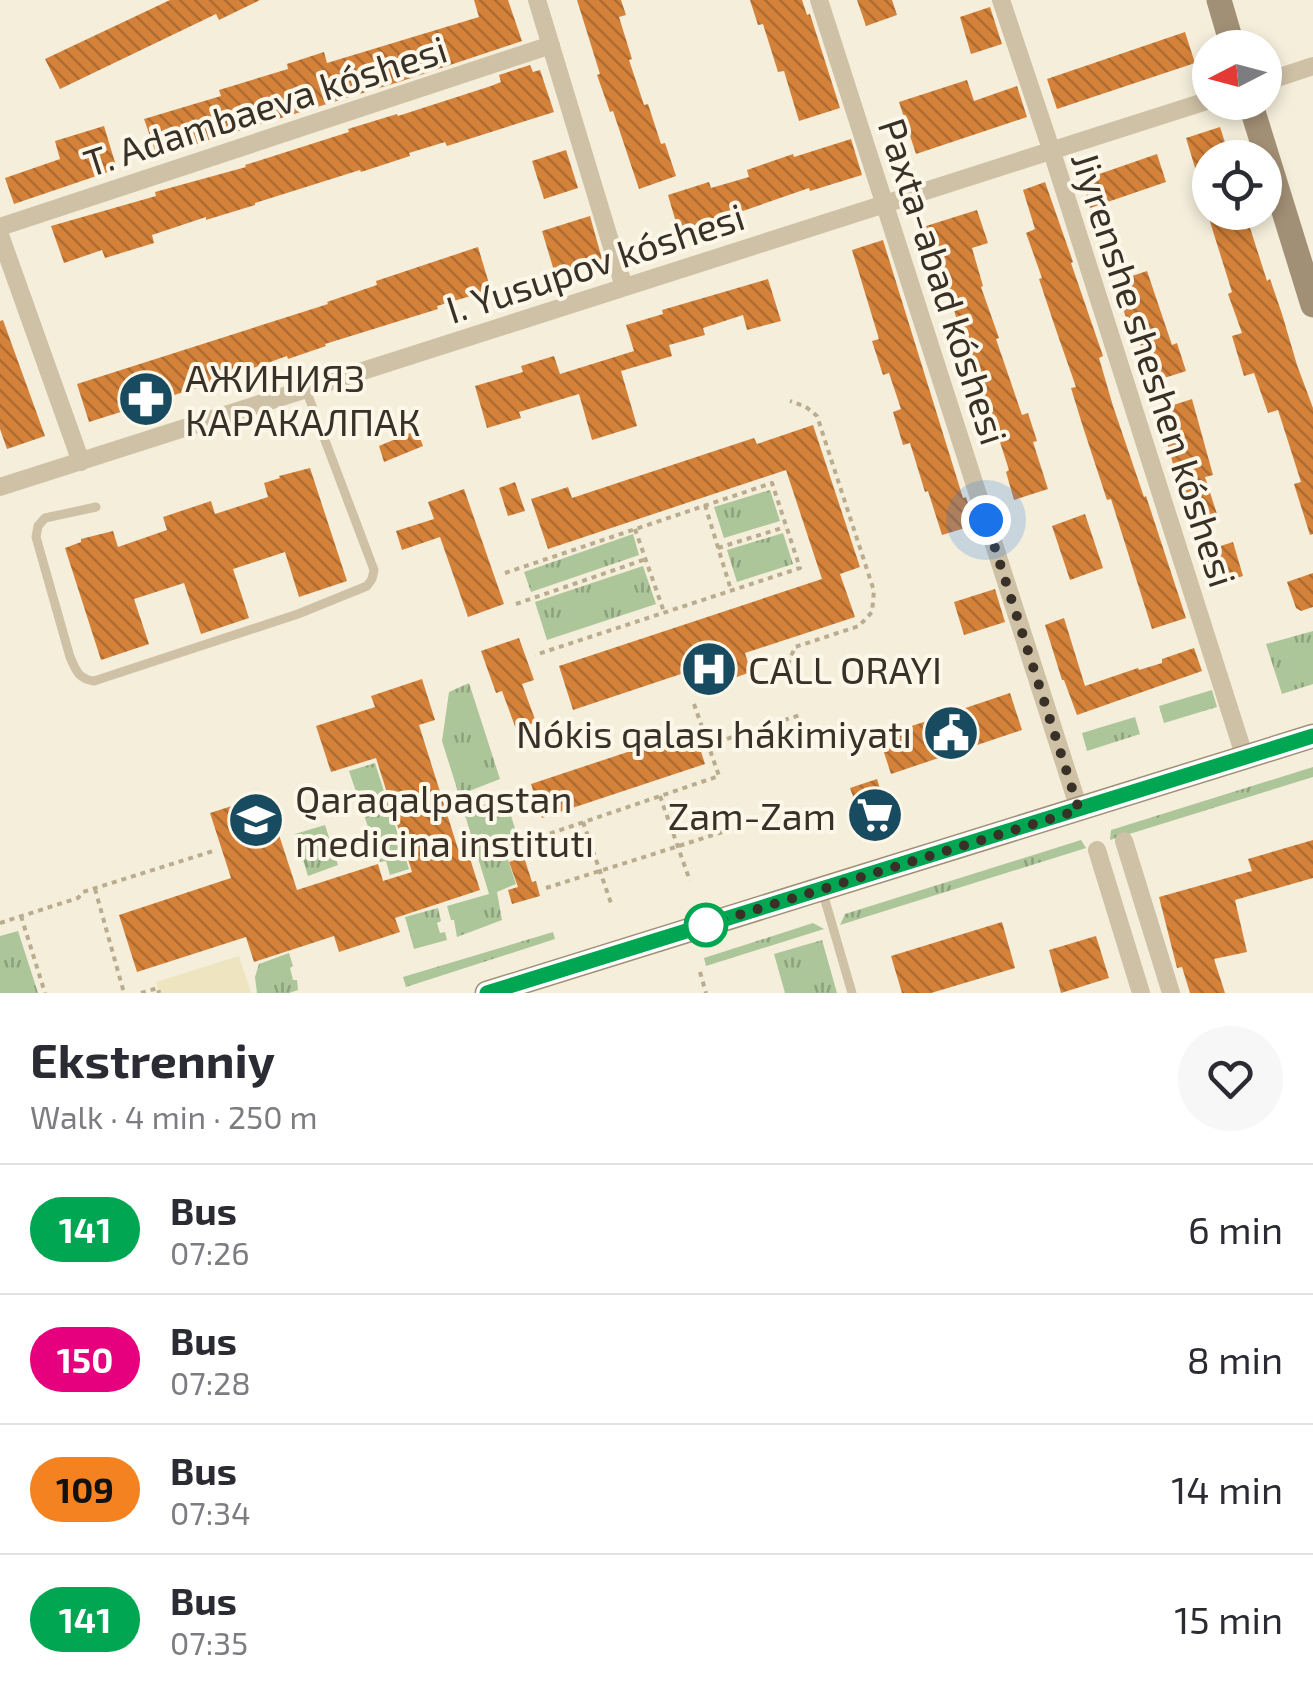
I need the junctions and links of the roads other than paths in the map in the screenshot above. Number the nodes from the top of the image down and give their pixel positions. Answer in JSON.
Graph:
{"nodes":[{"id":1,"x":537,"y":0,"type":"edge"},
{"id":2,"x":820,"y":0,"type":"edge"},
{"id":3,"x":1000,"y":0,"type":"edge"},
{"id":4,"x":1219,"y":0,"type":"edge"},
{"id":5,"x":1228,"y":30,"type":"edge"},
{"id":6,"x":551,"y":45,"type":"junction"},
{"id":7,"x":1313,"y":66,"type":"edge"},
{"id":8,"x":1282,"y":76,"type":"edge"},
{"id":9,"x":1192,"y":106,"type":"edge"},
{"id":10,"x":1256,"y":120,"type":"edge"},
{"id":11,"x":1051,"y":150,"type":"junction"},
{"id":12,"x":884,"y":202,"type":"junction"},
{"id":13,"x":0,"y":227,"type":"edge"},
{"id":14,"x":0,"y":235,"type":"edge"},
{"id":15,"x":624,"y":287,"type":"junction"},
{"id":16,"x":1313,"y":305,"type":"edge"},
{"id":17,"x":306,"y":390,"type":"junction"},
{"id":18,"x":81,"y":462,"type":"junction"},
{"id":19,"x":0,"y":487,"type":"edge"},
{"id":20,"x":96,"y":507,"type":"dead end"},
{"id":21,"x":1313,"y":736,"type":"edge"},
{"id":22,"x":1245,"y":758,"type":"junction"},
{"id":23,"x":1079,"y":810,"type":"junction"},
{"id":24,"x":1124,"y":841,"type":"dead end"},
{"id":25,"x":1097,"y":850,"type":"dead end"},
{"id":26,"x":822,"y":890,"type":"junction"},
{"id":27,"x":487,"y":993,"type":"edge"},
{"id":28,"x":852,"y":993,"type":"edge"},
{"id":29,"x":1142,"y":993,"type":"edge"},
{"id":30,"x":1171,"y":993,"type":"edge"}],
"edges":[{"from":1,"to":6,"type":"street"},
{"from":2,"to":12,"type":"street","name":"Paxta-abad kóshesi"},
{"from":3,"to":11,"type":"street","name":"Jiyrenshe sheshen kóshesi"},
{"from":4,"to":5,"type":"main road"},
{"from":6,"to":13,"type":"street","name":"T. Adambaeva kóshesi"},
{"from":6,"to":15,"type":"street"},
{"from":7,"to":8,"type":"street"},
{"from":9,"to":11,"type":"street","name":"I. Yusupov kóshesi"},
{"from":10,"to":16,"type":"main road"},
{"from":11,"to":12,"type":"street","name":"I. Yusupov kóshesi"},
{"from":11,"to":22,"type":"street","name":"Jiyrenshe sheshen kóshesi"},
{"from":12,"to":15,"type":"street","name":"I. Yusupov kóshesi"},
{"from":12,"to":23,"type":"street","name":"Paxta-abad kóshesi"},
{"from":14,"to":18,"type":"street"},
{"from":15,"to":17,"type":"street","name":"I. Yusupov kóshesi"},
{"from":17,"to":18,"type":"street","name":"I. Yusupov kóshesi"},
{"from":17,"to":20,"type":"lane"},
{"from":18,"to":19,"type":"street","name":"I. Yusupov kóshesi"},
{"from":21,"to":22,"type":"main road"},
{"from":22,"to":23,"type":"main road"},
{"from":23,"to":26,"type":"main road"},
{"from":24,"to":30,"type":"street"},
{"from":25,"to":29,"type":"street"},
{"from":26,"to":27,"type":"main road"},
{"from":26,"to":28,"type":"lane"}]}
